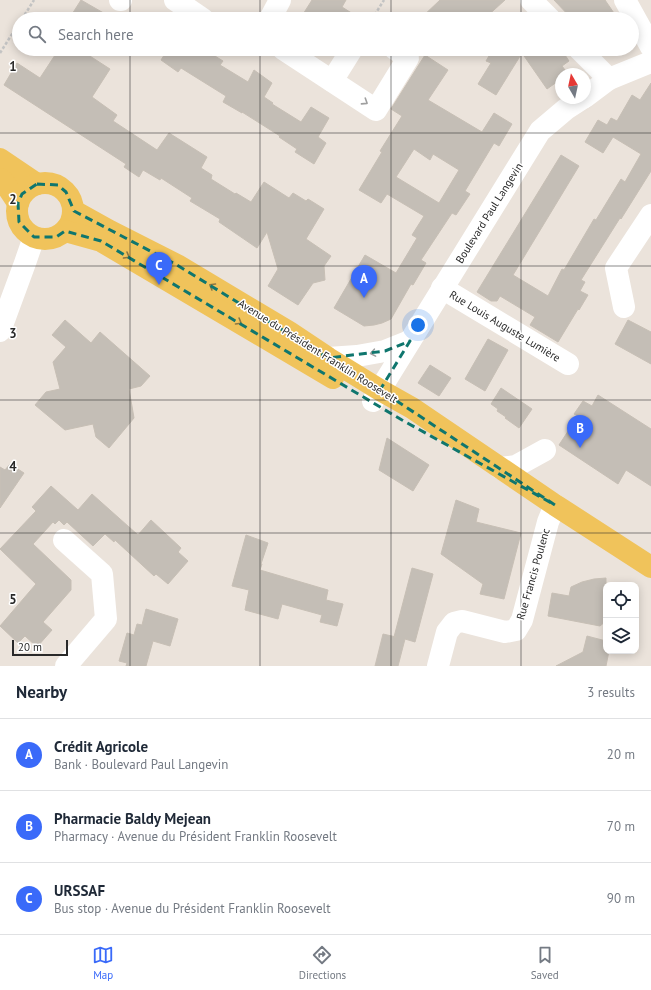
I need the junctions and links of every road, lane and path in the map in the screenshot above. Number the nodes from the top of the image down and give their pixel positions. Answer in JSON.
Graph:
{"nodes":[{"id":1,"x":34,"y":0,"type":"edge"},
{"id":2,"x":175,"y":0,"type":"edge"},
{"id":3,"x":280,"y":0,"type":"edge"},
{"id":4,"x":384,"y":0,"type":"edge"},
{"id":5,"x":531,"y":0,"type":"edge"},
{"id":6,"x":625,"y":0,"type":"edge"},
{"id":7,"x":26,"y":12,"type":"edge"},
{"id":8,"x":193,"y":12,"type":"edge"},
{"id":9,"x":274,"y":12,"type":"edge"},
{"id":10,"x":376,"y":12,"type":"edge"},
{"id":11,"x":543,"y":12,"type":"edge"},
{"id":12,"x":632,"y":12,"type":"edge"},
{"id":13,"x":639,"y":26,"type":"edge"},
{"id":14,"x":12,"y":34,"type":"edge"},
{"id":15,"x":651,"y":48,"type":"edge"},
{"id":16,"x":0,"y":53,"type":"edge"},
{"id":17,"x":294,"y":56,"type":"edge"},
{"id":18,"x":348,"y":56,"type":"edge"},
{"id":19,"x":405,"y":56,"type":"edge"},
{"id":20,"x":586,"y":56,"type":"edge"},
{"id":21,"x":651,"y":62,"type":"edge"},
{"id":22,"x":609,"y":79,"type":"junction"},
{"id":23,"x":332,"y":81,"type":"junction"},
{"id":24,"x":591,"y":92,"type":"edge"},
{"id":25,"x":574,"y":104,"type":"edge"},
{"id":26,"x":0,"y":159,"type":"edge"},
{"id":27,"x":0,"y":179,"type":"edge"},
{"id":28,"x":37,"y":184,"type":"junction"},
{"id":29,"x":18,"y":203,"type":"junction"},
{"id":30,"x":74,"y":211,"type":"junction"},
{"id":31,"x":651,"y":215,"type":"edge"},
{"id":32,"x":65,"y":231,"type":"junction"},
{"id":33,"x":34,"y":237,"type":"junction"},
{"id":34,"x":442,"y":288,"type":"junction"},
{"id":35,"x":624,"y":307,"type":"dead end"},
{"id":36,"x":0,"y":331,"type":"edge"},
{"id":37,"x":410,"y":341,"type":"junction"},
{"id":38,"x":328,"y":358,"type":"junction"},
{"id":39,"x":568,"y":364,"type":"dead end"},
{"id":40,"x":376,"y":395,"type":"junction"},
{"id":41,"x":545,"y":450,"type":"dead end"},
{"id":42,"x":500,"y":468,"type":"junction"},
{"id":43,"x":555,"y":505,"type":"junction"},
{"id":44,"x":64,"y":540,"type":"dead end"},
{"id":45,"x":651,"y":567,"type":"edge"},
{"id":46,"x":66,"y":666,"type":"edge"},
{"id":47,"x":438,"y":666,"type":"edge"}],
"edges":[{"from":1,"to":7,"type":"path"},
{"from":2,"to":8,"type":"street"},
{"from":3,"to":9,"type":"street"},
{"from":4,"to":10,"type":"path"},
{"from":5,"to":11,"type":"street"},
{"from":6,"to":12,"type":"street"},
{"from":13,"to":15,"type":"street"},
{"from":14,"to":16,"type":"path"},
{"from":17,"to":23,"type":"street"},
{"from":18,"to":23,"type":"street"},
{"from":23,"to":19,"type":"street","one_way":true},
{"from":20,"to":22,"type":"street"},
{"from":21,"to":22,"type":"street","name":"Boulevard Paul Langevin"},
{"from":22,"to":24,"type":"street","name":"Boulevard Paul Langevin"},
{"from":25,"to":34,"type":"street","name":"Boulevard Paul Langevin"},
{"from":26,"to":28,"type":"main road"},
{"from":27,"to":29,"type":"main road"},
{"from":28,"to":29,"type":"main road"},
{"from":28,"to":30,"type":"main road"},
{"from":29,"to":33,"type":"main road"},
{"from":30,"to":32,"type":"main road"},
{"from":38,"to":30,"type":"main road","name":"Avenue du Président Franklin Roosevelt","one_way":true},
{"from":31,"to":35,"type":"street"},
{"from":32,"to":33,"type":"main road"},
{"from":32,"to":40,"type":"main road","name":"Avenue du Président Franklin Roosevelt","one_way":true},
{"from":33,"to":36,"type":"street"},
{"from":34,"to":37,"type":"street","name":"Boulevard Paul Langevin"},
{"from":34,"to":39,"type":"street","name":"Rue Louis Auguste Lumière"},
{"from":37,"to":38,"type":"street","one_way":true},
{"from":37,"to":40,"type":"street","name":"Boulevard Paul Langevin"},
{"from":38,"to":40,"type":"main road","name":"Avenue du Président Franklin Roosevelt"},
{"from":40,"to":42,"type":"main road","name":"Avenue du Président Franklin Roosevelt"},
{"from":40,"to":43,"type":"main road","name":"Avenue du Président Franklin Roosevelt"},
{"from":41,"to":42,"type":"street"},
{"from":42,"to":43,"type":"main road","name":"Avenue du Président Franklin Roosevelt"},
{"from":43,"to":45,"type":"main road","name":"Avenue du Président Franklin Roosevelt"},
{"from":43,"to":47,"type":"street","name":"Rue Francis Poulenc"},
{"from":44,"to":46,"type":"street"}]}
